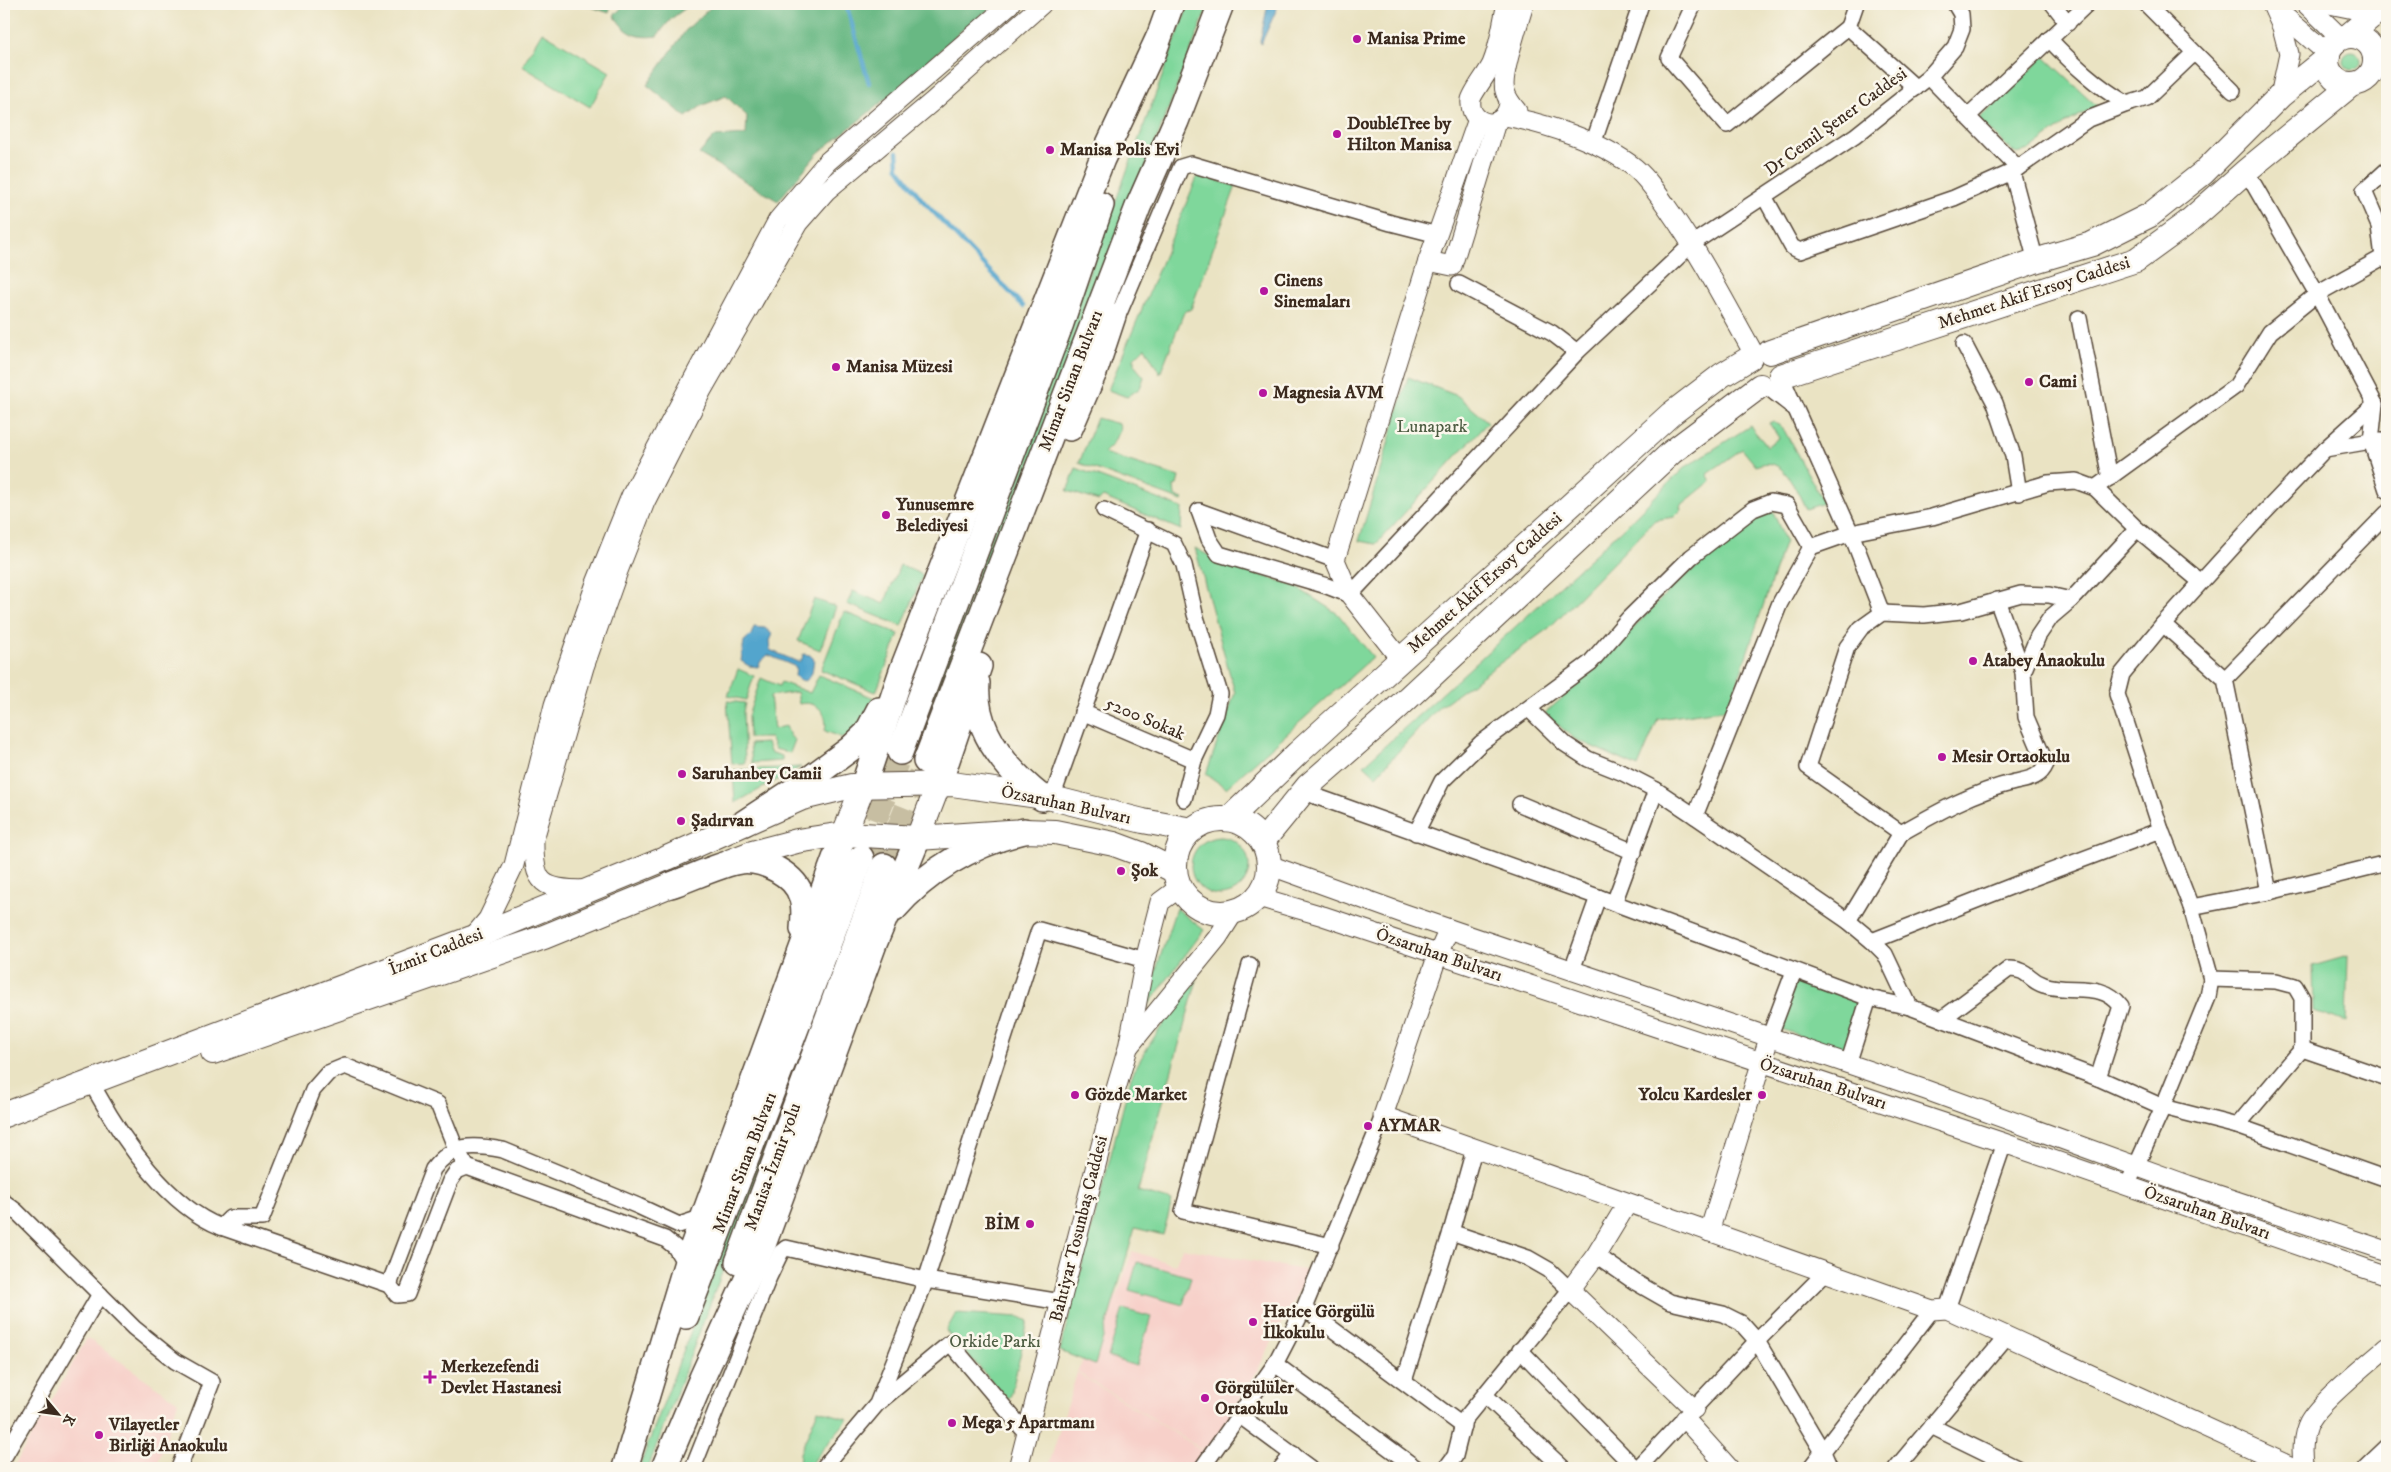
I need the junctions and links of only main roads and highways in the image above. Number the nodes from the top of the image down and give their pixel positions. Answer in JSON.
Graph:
{"nodes":[{"id":1,"x":1171,"y":4,"type":"edge"},
{"id":2,"x":1221,"y":4,"type":"edge"},
{"id":3,"x":2379,"y":8,"type":"edge"},
{"id":4,"x":1158,"y":38,"type":"junction"},
{"id":5,"x":2336,"y":46,"type":"junction"},
{"id":6,"x":2381,"y":55,"type":"edge"},
{"id":7,"x":2352,"y":84,"type":"junction"},
{"id":8,"x":1176,"y":121,"type":"junction"},
{"id":9,"x":1758,"y":354,"type":"junction"},
{"id":10,"x":1769,"y":382,"type":"junction"},
{"id":11,"x":903,"y":668,"type":"junction"},
{"id":12,"x":978,"y":669,"type":"junction"},
{"id":13,"x":900,"y":752,"type":"tunnel mouth"},
{"id":14,"x":926,"y":761,"type":"tunnel mouth"},
{"id":15,"x":864,"y":784,"type":"junction"},
{"id":16,"x":939,"y":784,"type":"junction"},
{"id":17,"x":1047,"y":798,"type":"junction"},
{"id":18,"x":1229,"y":819,"type":"junction"},
{"id":19,"x":744,"y":823,"type":"junction"},
{"id":20,"x":1192,"y":830,"type":"junction"},
{"id":21,"x":1024,"y":831,"type":"junction"},
{"id":22,"x":918,"y":838,"type":"junction"},
{"id":23,"x":1262,"y":842,"type":"junction"},
{"id":24,"x":840,"y":843,"type":"junction"},
{"id":25,"x":861,"y":858,"type":"tunnel mouth"},
{"id":26,"x":894,"y":869,"type":"junction"},
{"id":27,"x":1177,"y":879,"type":"junction"},
{"id":28,"x":671,"y":886,"type":"junction"},
{"id":29,"x":874,"y":944,"type":"junction"},
{"id":30,"x":803,"y":945,"type":"junction"},
{"id":31,"x":4,"y":1115,"type":"edge"},
{"id":32,"x":4,"y":1126,"type":"edge"},
{"id":33,"x":626,"y":1468,"type":"edge"},
{"id":34,"x":663,"y":1468,"type":"edge"}],
"edges":[{"from":1,"to":4,"type":"highway","name":"Mimar Sinan Bulvarı"},
{"from":2,"to":8,"type":"highway","name":"Mimar Sinan Bulvarı"},
{"from":3,"to":5,"type":"main road","name":"Mehmet Akif Ersoy Caddesi"},
{"from":4,"to":11,"type":"highway"},
{"from":4,"to":13,"type":"highway","name":"Mimar Sinan Bulvarı"},
{"from":5,"to":6,"type":"main road"},
{"from":5,"to":7,"type":"main road"},
{"from":5,"to":9,"type":"main road","name":"Mehmet Akif Ersoy Caddesi"},
{"from":6,"to":7,"type":"main road"},
{"from":7,"to":10,"type":"main road","name":"Mehmet Akif Ersoy Caddesi"},
{"from":8,"to":12,"type":"highway"},
{"from":8,"to":14,"type":"highway","name":"Mimar Sinan Bulvarı"},
{"from":9,"to":10,"type":"main road"},
{"from":9,"to":10,"type":"main road"},
{"from":9,"to":18,"type":"main road","name":"Mehmet Akif Ersoy Caddesi"},
{"from":10,"to":23,"type":"main road","name":"Mehmet Akif Ersoy Caddesi"},
{"from":11,"to":15,"type":"highway"},
{"from":11,"to":19,"type":"highway"},
{"from":12,"to":16,"type":"highway"},
{"from":12,"to":17,"type":"highway"},
{"from":15,"to":16,"type":"main road","name":"Özsaruhan Bulvarı"},
{"from":15,"to":19,"type":"main road","name":"İzmir Caddesi"},
{"from":15,"to":24,"type":"main road"},
{"from":16,"to":17,"type":"main road","name":"Özsaruhan Bulvarı"},
{"from":16,"to":22,"type":"main road"},
{"from":17,"to":20,"type":"main road","name":"Özsaruhan Bulvarı"},
{"from":18,"to":20,"type":"main road"},
{"from":18,"to":23,"type":"main road"},
{"from":19,"to":31,"type":"main road","name":"İzmir Caddesi"},
{"from":20,"to":27,"type":"main road"},
{"from":21,"to":22,"type":"main road","name":"Özsaruhan Bulvarı"},
{"from":21,"to":27,"type":"main road","name":"Özsaruhan Bulvarı"},
{"from":21,"to":29,"type":"highway"},
{"from":22,"to":24,"type":"main road","name":"Özsaruhan Bulvarı"},
{"from":22,"to":26,"type":"highway"},
{"from":23,"to":27,"type":"main road"},
{"from":24,"to":26,"type":"highway"},
{"from":24,"to":28,"type":"main road","name":"İzmir Caddesi"},
{"from":24,"to":30,"type":"highway"},
{"from":25,"to":33,"type":"highway","name":"Mimar Sinan Bulvarı"},
{"from":26,"to":29,"type":"highway"},
{"from":26,"to":34,"type":"highway","name":"Manisa-İzmir yolu"},
{"from":28,"to":30,"type":"highway"},
{"from":28,"to":32,"type":"main road","name":"İzmir Caddesi"},
{"from":29,"to":34,"type":"highway"},
{"from":30,"to":33,"type":"highway"}]}
